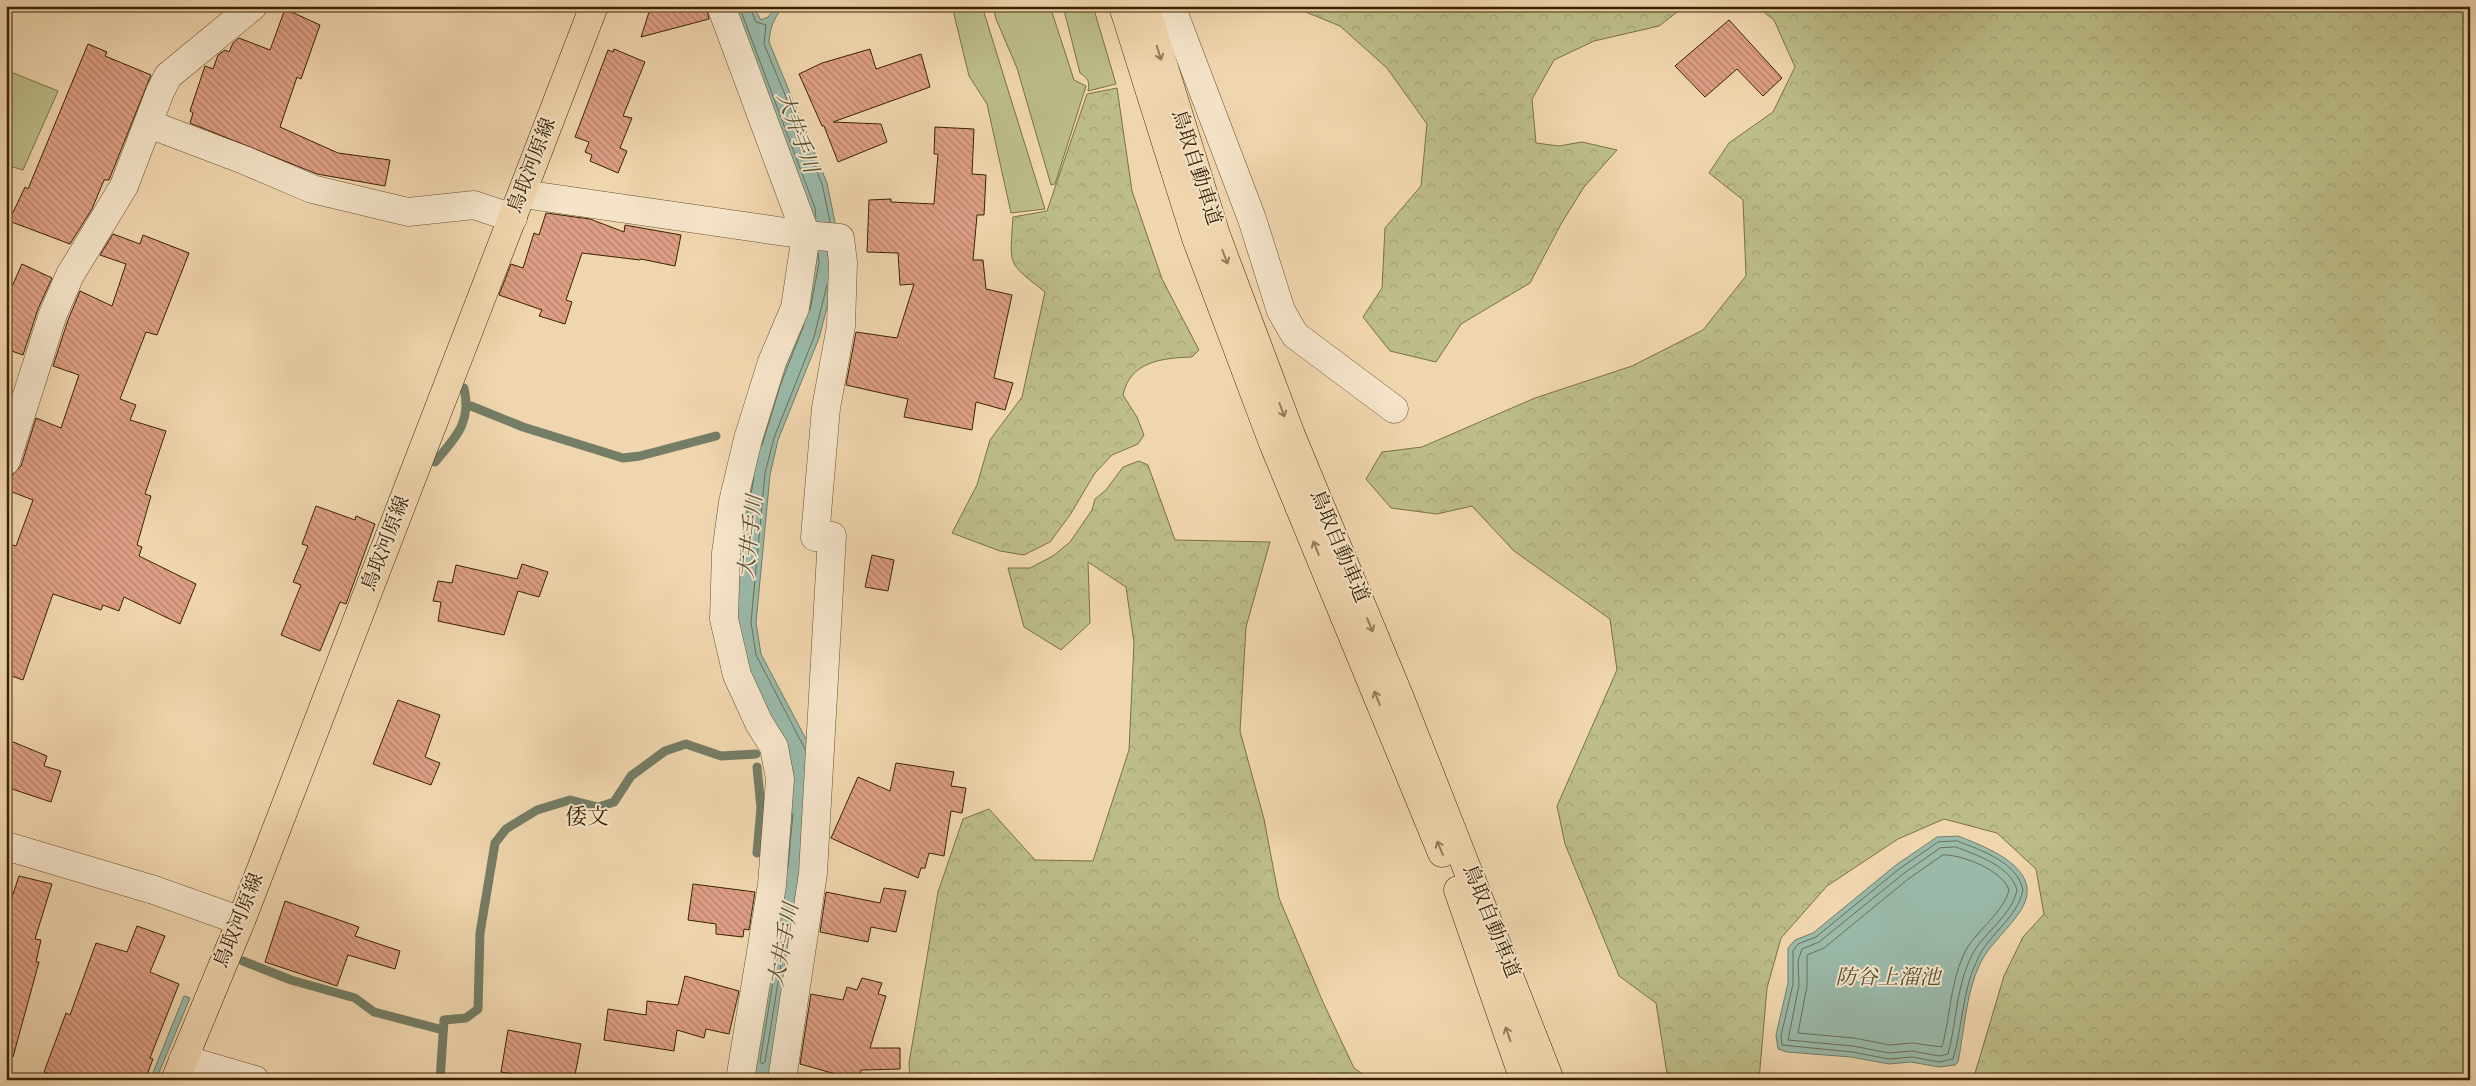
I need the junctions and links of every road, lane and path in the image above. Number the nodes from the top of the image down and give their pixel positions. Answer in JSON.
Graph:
{"nodes":[{"id":1,"x":253,"y":6,"type":"edge"},
{"id":2,"x":594,"y":6,"type":"edge"},
{"id":3,"x":721,"y":6,"type":"edge"},
{"id":4,"x":1123,"y":6,"type":"edge"},
{"id":5,"x":1144,"y":6,"type":"edge"},
{"id":6,"x":1171,"y":6,"type":"edge"},
{"id":7,"x":149,"y":124,"type":"junction"},
{"id":8,"x":518,"y":206,"type":"junction"},
{"id":9,"x":806,"y":236,"type":"junction"},
{"id":10,"x":1394,"y":409,"type":"dead end"},
{"id":11,"x":6,"y":461,"type":"edge"},
{"id":12,"x":6,"y":846,"type":"edge"},
{"id":13,"x":241,"y":921,"type":"junction"},
{"id":14,"x":179,"y":1069,"type":"edge"},
{"id":15,"x":255,"y":1080,"type":"edge"},
{"id":16,"x":740,"y":1080,"type":"edge"},
{"id":17,"x":782,"y":1080,"type":"edge"},
{"id":18,"x":1524,"y":1080,"type":"edge"},
{"id":19,"x":1550,"y":1080,"type":"edge"}],
"edges":[{"from":1,"to":7,"type":"street"},
{"from":2,"to":8,"type":"main road","name":"鳥取河原線"},
{"from":3,"to":9,"type":"street"},
{"from":18,"to":4,"type":"main road","name":"鳥取自動車道","one_way":true},
{"from":5,"to":19,"type":"main road","name":"鳥取自動車道","one_way":true},
{"from":6,"to":10,"type":"street"},
{"from":7,"to":8,"type":"street"},
{"from":7,"to":11,"type":"street"},
{"from":8,"to":9,"type":"street"},
{"from":8,"to":13,"type":"main road","name":"鳥取河原線"},
{"from":9,"to":16,"type":"street"},
{"from":9,"to":17,"type":"street"},
{"from":12,"to":13,"type":"street"},
{"from":13,"to":14,"type":"main road","name":"鳥取河原線"},
{"from":14,"to":15,"type":"street"}]}
